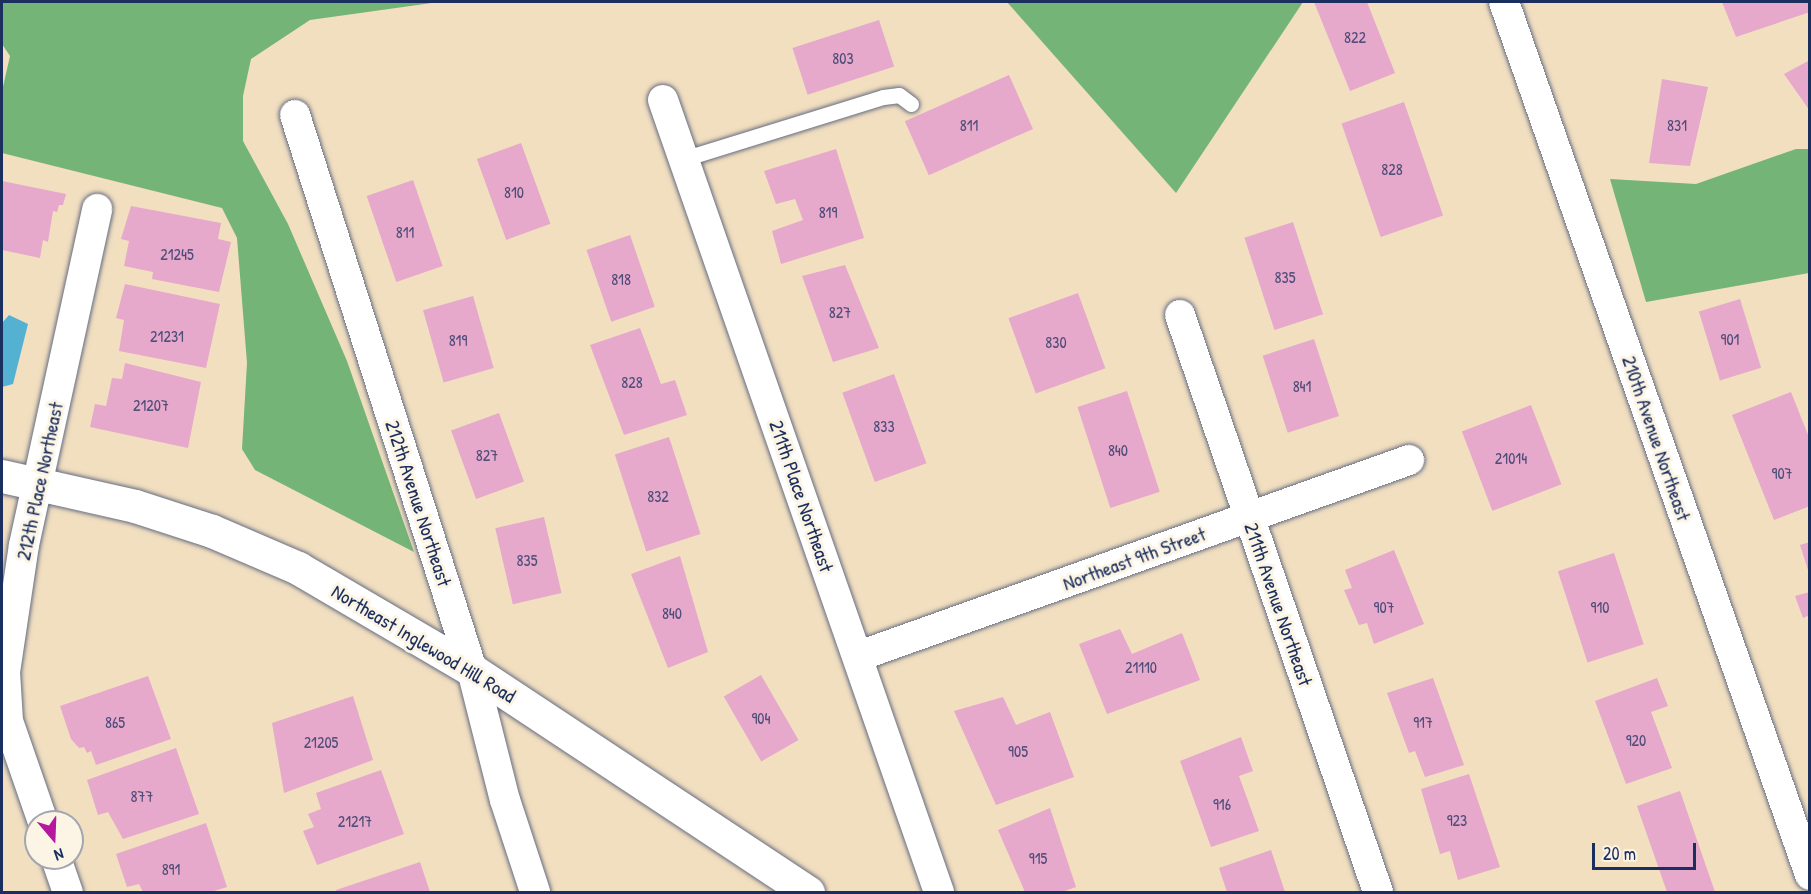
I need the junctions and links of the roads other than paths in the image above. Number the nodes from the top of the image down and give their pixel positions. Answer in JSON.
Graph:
{"nodes":[{"id":1,"x":1504,"y":2,"type":"edge"},
{"id":2,"x":663,"y":100,"type":"dead end"},
{"id":3,"x":911,"y":104,"type":"dead end"},
{"id":4,"x":295,"y":115,"type":"dead end"},
{"id":5,"x":683,"y":159,"type":"junction"},
{"id":6,"x":97,"y":209,"type":"dead end"},
{"id":7,"x":1180,"y":315,"type":"dead end"},
{"id":8,"x":1409,"y":459,"type":"dead end"},
{"id":9,"x":2,"y":476,"type":"edge"},
{"id":10,"x":39,"y":482,"type":"junction"},
{"id":11,"x":1249,"y":517,"type":"junction"},
{"id":12,"x":859,"y":656,"type":"junction"},
{"id":13,"x":472,"y":670,"type":"junction"},
{"id":14,"x":39,"y":810,"type":"edge"},
{"id":15,"x":60,"y":870,"type":"edge"},
{"id":16,"x":1809,"y":875,"type":"edge"},
{"id":17,"x":68,"y":892,"type":"edge"},
{"id":18,"x":535,"y":892,"type":"edge"},
{"id":19,"x":808,"y":892,"type":"edge"},
{"id":20,"x":939,"y":892,"type":"edge"},
{"id":21,"x":1378,"y":892,"type":"edge"}],
"edges":[{"from":1,"to":16,"type":"street","name":"210th Avenue Northeast"},
{"from":2,"to":5,"type":"street","name":"211th Place Northeast"},
{"from":3,"to":5,"type":"lane"},
{"from":4,"to":13,"type":"street","name":"212th Avenue Northeast"},
{"from":5,"to":12,"type":"street","name":"211th Place Northeast"},
{"from":6,"to":10,"type":"street","name":"212th Place Northeast"},
{"from":7,"to":11,"type":"street","name":"211th Avenue Northeast"},
{"from":8,"to":11,"type":"street","name":"Northeast 9th Street"},
{"from":9,"to":10,"type":"street","name":"Northeast Inglewood Hill Road"},
{"from":10,"to":13,"type":"street","name":"Northeast Inglewood Hill Road"},
{"from":10,"to":14,"type":"street","name":"212th Place Northeast"},
{"from":11,"to":12,"type":"street","name":"Northeast 9th Street"},
{"from":11,"to":21,"type":"street","name":"211th Avenue Northeast"},
{"from":12,"to":20,"type":"street","name":"211th Place Northeast"},
{"from":13,"to":18,"type":"street","name":"212th Avenue Northeast"},
{"from":13,"to":19,"type":"street","name":"Northeast Inglewood Hill Road"},
{"from":15,"to":17,"type":"street"}]}
